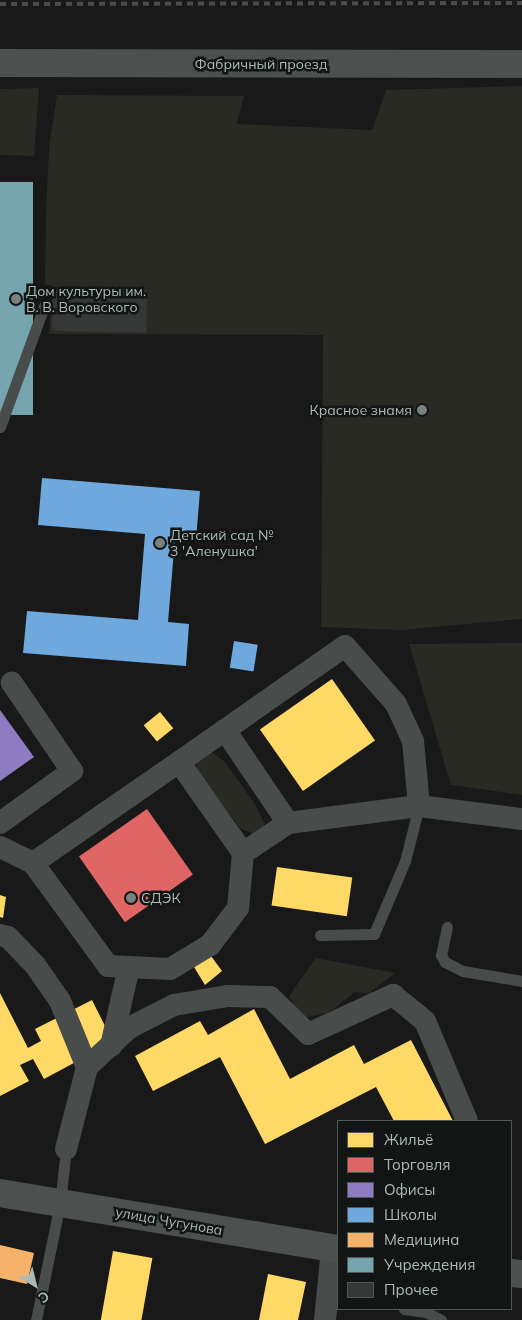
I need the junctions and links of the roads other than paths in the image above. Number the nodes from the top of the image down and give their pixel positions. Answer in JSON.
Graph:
{"nodes":[{"id":1,"x":0,"y":64,"type":"edge"},
{"id":2,"x":522,"y":64,"type":"edge"},
{"id":3,"x":44,"y":306,"type":"dead end"},
{"id":4,"x":0,"y":427,"type":"edge"},
{"id":5,"x":12,"y":683,"type":"dead end"},
{"id":6,"x":225,"y":730,"type":"junction"},
{"id":7,"x":179,"y":762,"type":"junction"},
{"id":8,"x":419,"y":806,"type":"junction"},
{"id":9,"x":522,"y":819,"type":"edge"},
{"id":10,"x":0,"y":823,"type":"edge"},
{"id":11,"x":288,"y":823,"type":"junction"},
{"id":12,"x":0,"y":847,"type":"edge"},
{"id":13,"x":244,"y":853,"type":"junction"},
{"id":14,"x":33,"y":863,"type":"junction"},
{"id":15,"x":447,"y":927,"type":"dead end"},
{"id":16,"x":0,"y":935,"type":"edge"},
{"id":17,"x":320,"y":935,"type":"dead end"},
{"id":18,"x":129,"y":967,"type":"junction"},
{"id":19,"x":522,"y":981,"type":"edge"},
{"id":20,"x":111,"y":1046,"type":"junction"},
{"id":21,"x":88,"y":1067,"type":"junction"},
{"id":22,"x":467,"y":1120,"type":"edge"},
{"id":23,"x":66,"y":1149,"type":"joint"},
{"id":24,"x":0,"y":1193,"type":"edge"},
{"id":25,"x":60,"y":1203,"type":"junction"},
{"id":26,"x":335,"y":1248,"type":"edge"},
{"id":27,"x":333,"y":1297,"type":"edge"},
{"id":28,"x":411,"y":1310,"type":"edge"},
{"id":29,"x":36,"y":1320,"type":"edge"},
{"id":30,"x":325,"y":1320,"type":"edge"},
{"id":31,"x":441,"y":1320,"type":"edge"}],
"edges":[{"from":1,"to":2,"type":"main road","name":"Фабричный проезд"},
{"from":3,"to":4,"type":"lane"},
{"from":5,"to":10,"type":"street"},
{"from":6,"to":7,"type":"street"},
{"from":6,"to":8,"type":"street"},
{"from":6,"to":11,"type":"street"},
{"from":7,"to":13,"type":"street"},
{"from":7,"to":14,"type":"street"},
{"from":8,"to":9,"type":"street"},
{"from":8,"to":11,"type":"street"},
{"from":8,"to":17,"type":"lane"},
{"from":11,"to":13,"type":"street"},
{"from":12,"to":14,"type":"street"},
{"from":13,"to":18,"type":"street"},
{"from":14,"to":18,"type":"street"},
{"from":15,"to":19,"type":"lane"},
{"from":16,"to":21,"type":"street"},
{"from":18,"to":20,"type":"street"},
{"from":20,"to":21,"type":"street"},
{"from":20,"to":22,"type":"street"},
{"from":21,"to":23,"type":"street"},
{"from":23,"to":25,"type":"lane"},
{"from":24,"to":25,"type":"main road","name":"улица Чугунова"},
{"from":25,"to":26,"type":"main road","name":"улица Чугунова"},
{"from":25,"to":29,"type":"lane"},
{"from":26,"to":27,"type":"street"},
{"from":27,"to":30,"type":"street"},
{"from":28,"to":31,"type":"lane"}]}
